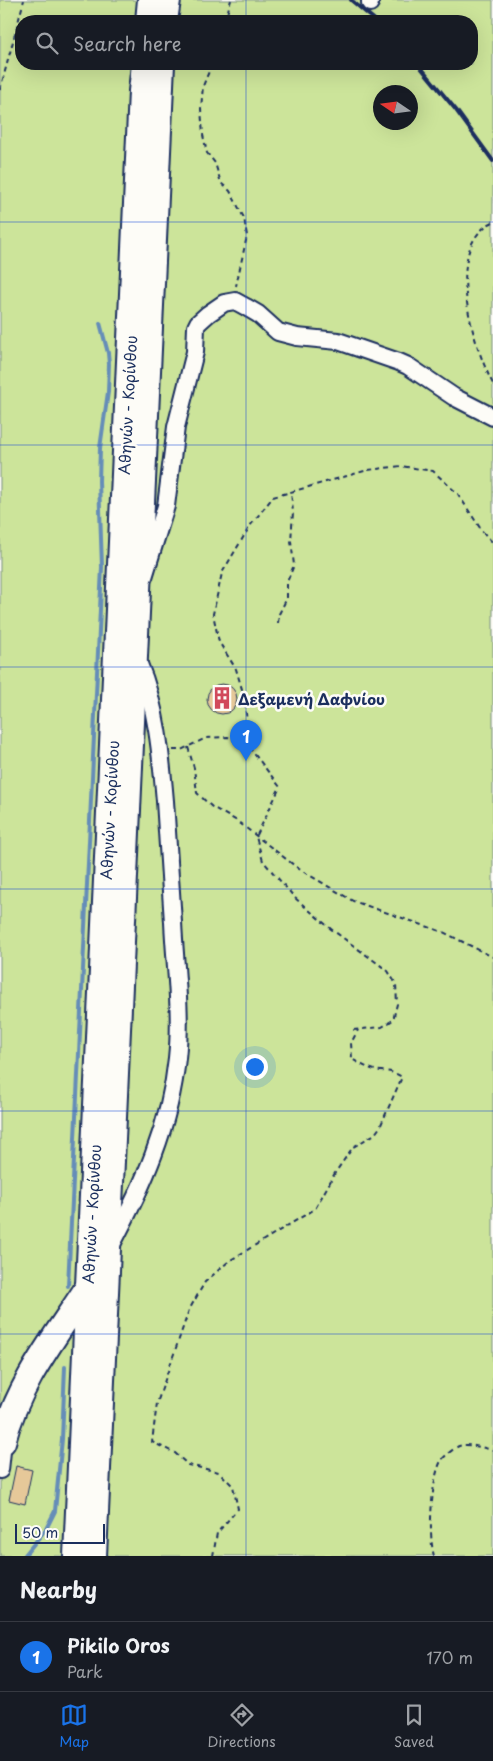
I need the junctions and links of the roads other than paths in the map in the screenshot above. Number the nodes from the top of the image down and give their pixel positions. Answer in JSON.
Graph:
{"nodes":[{"id":1,"x":150,"y":0,"type":"edge"},
{"id":2,"x":168,"y":0,"type":"edge"},
{"id":3,"x":149,"y":15,"type":"edge"},
{"id":4,"x":166,"y":15,"type":"edge"},
{"id":5,"x":143,"y":70,"type":"edge"},
{"id":6,"x":162,"y":70,"type":"edge"},
{"id":7,"x":493,"y":418,"type":"edge"},
{"id":8,"x":137,"y":594,"type":"junction"},
{"id":9,"x":135,"y":653,"type":"junction"},
{"id":10,"x":108,"y":1252,"type":"junction"},
{"id":11,"x":87,"y":1288,"type":"junction"},
{"id":12,"x":2,"y":1441,"type":"edge"},
{"id":13,"x":0,"y":1470,"type":"edge"},
{"id":14,"x":76,"y":1556,"type":"edge"},
{"id":15,"x":94,"y":1556,"type":"edge"}],
"edges":[{"from":1,"to":3,"type":"highway"},
{"from":2,"to":4,"type":"highway"},
{"from":5,"to":11,"type":"highway","name":"Αθηνών - Κορίνθου"},
{"from":6,"to":8,"type":"highway","name":"Αθηνών - Κορίνθου"},
{"from":7,"to":8,"type":"street"},
{"from":8,"to":9,"type":"highway","name":"Αθηνών - Κορίνθου"},
{"from":9,"to":10,"type":"highway","name":"Αθηνών - Κορίνθου"},
{"from":9,"to":10,"type":"street"},
{"from":10,"to":15,"type":"highway","name":"Αθηνών - Κορίνθου"},
{"from":11,"to":12,"type":"highway"},
{"from":11,"to":14,"type":"highway","name":"Αθηνών - Κορίνθου"},
{"from":12,"to":13,"type":"street"}]}
